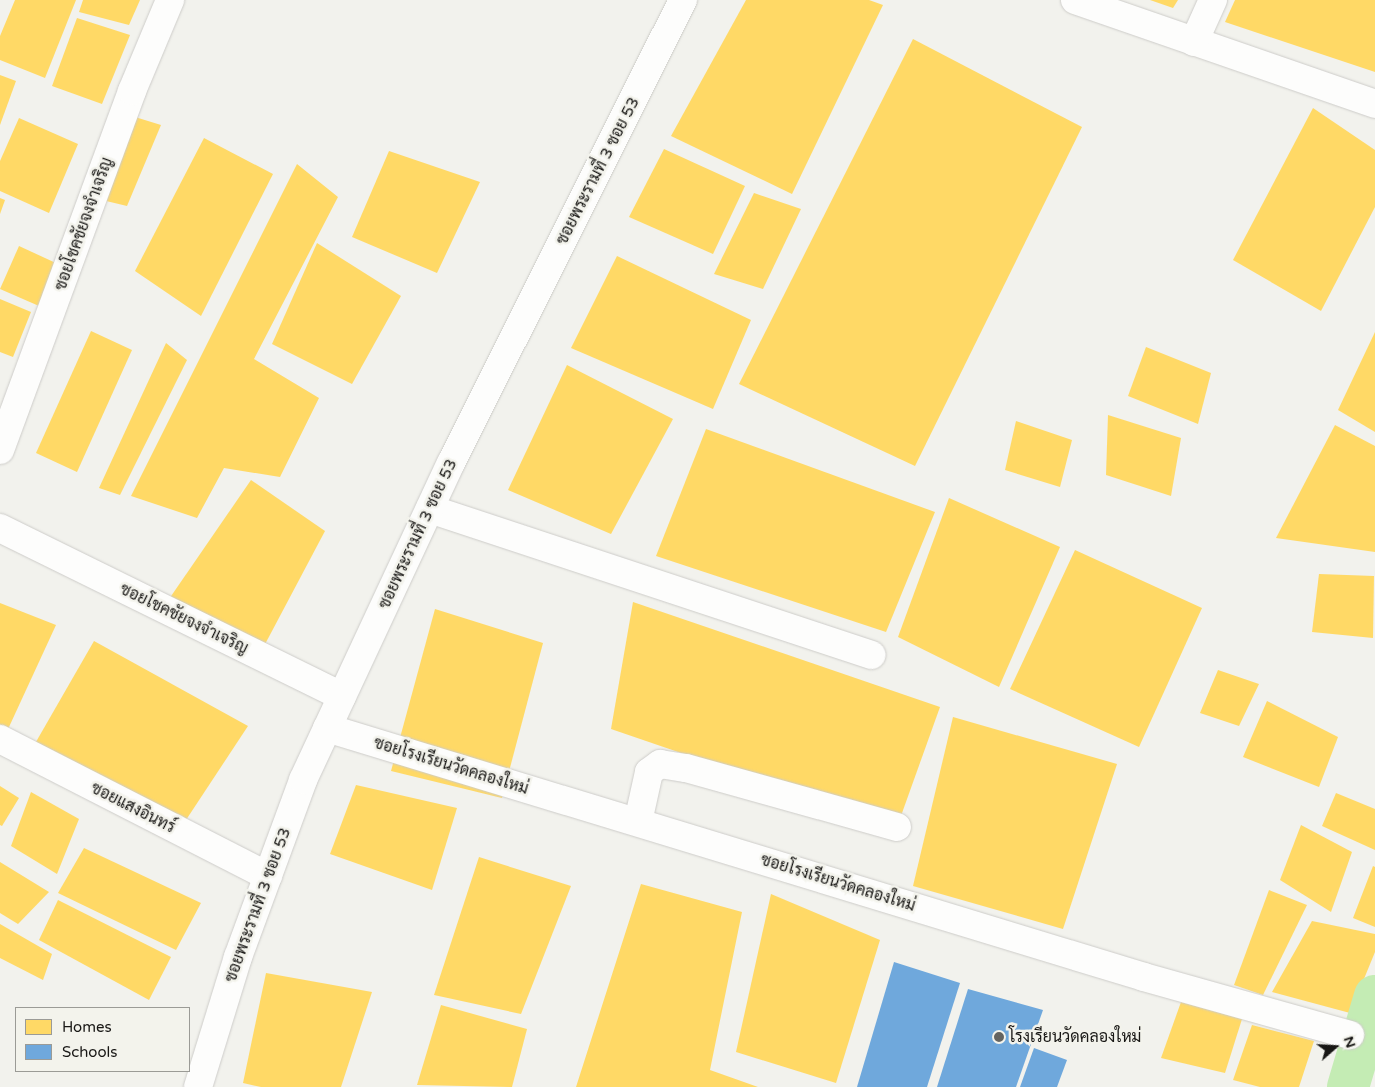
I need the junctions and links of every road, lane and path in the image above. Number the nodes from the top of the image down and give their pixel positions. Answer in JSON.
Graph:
{"nodes":[{"id":1,"x":170,"y":0,"type":"edge"},
{"id":2,"x":684,"y":0,"type":"edge"},
{"id":3,"x":1075,"y":0,"type":"edge"},
{"id":4,"x":1213,"y":0,"type":"edge"},
{"id":5,"x":1194,"y":42,"type":"junction"},
{"id":6,"x":1375,"y":104,"type":"edge"},
{"id":7,"x":0,"y":450,"type":"edge"},
{"id":8,"x":430,"y":509,"type":"junction"},
{"id":9,"x":0,"y":528,"type":"edge"},
{"id":10,"x":872,"y":655,"type":"dead end"},
{"id":11,"x":342,"y":696,"type":"junction"},
{"id":12,"x":327,"y":728,"type":"junction"},
{"id":13,"x":0,"y":738,"type":"edge"},
{"id":14,"x":638,"y":822,"type":"junction"},
{"id":15,"x":897,"y":827,"type":"dead end"},
{"id":16,"x":268,"y":876,"type":"junction"},
{"id":17,"x":1350,"y":1035,"type":"dead end"},
{"id":18,"x":198,"y":1087,"type":"edge"}],
"edges":[{"from":1,"to":7,"type":"street","name":"ซอยโชคชัยจงจำเจริญ"},
{"from":2,"to":8,"type":"street","name":"ซอยพระรามที่ 3 ซอย 53"},
{"from":3,"to":5,"type":"street"},
{"from":4,"to":5,"type":"street"},
{"from":5,"to":6,"type":"street"},
{"from":8,"to":10,"type":"street"},
{"from":8,"to":11,"type":"street","name":"ซอยพระรามที่ 3 ซอย 53"},
{"from":9,"to":11,"type":"street","name":"ซอยโชคชัยจงจำเจริญ"},
{"from":11,"to":12,"type":"street","name":"ซอยพระรามที่ 3 ซอย 53"},
{"from":12,"to":14,"type":"street","name":"ซอยโรงเรียนวัดคลองใหม่"},
{"from":12,"to":16,"type":"street","name":"ซอยพระรามที่ 3 ซอย 53"},
{"from":13,"to":16,"type":"street","name":"ซอยแสงอินทร์"},
{"from":14,"to":15,"type":"street"},
{"from":14,"to":17,"type":"street","name":"ซอยโรงเรียนวัดคลองใหม่"},
{"from":16,"to":18,"type":"street","name":"ซอยพระรามที่ 3 ซอย 53"}]}
